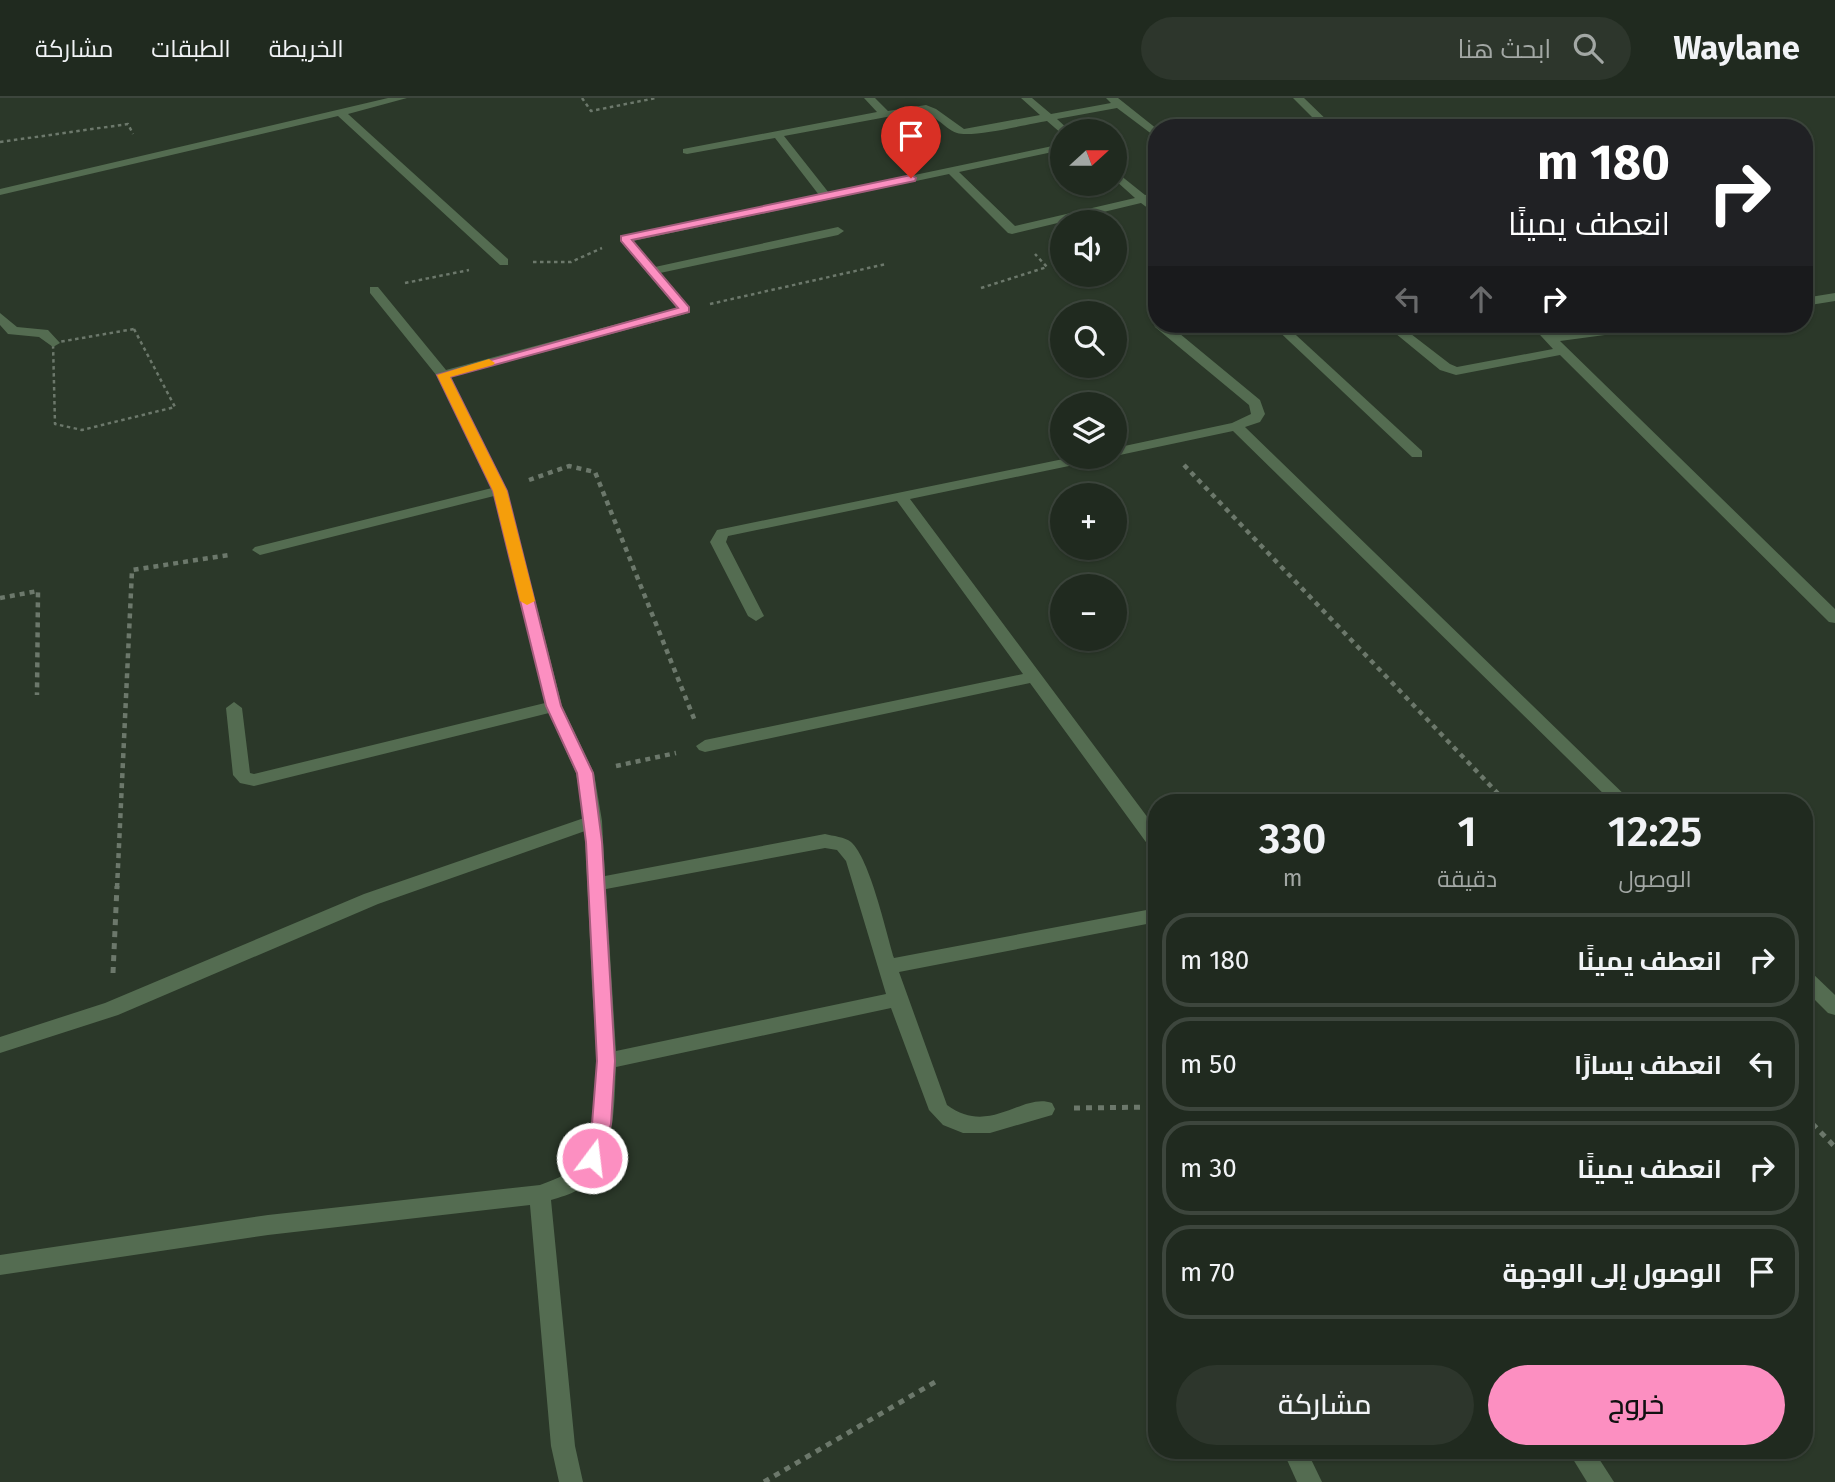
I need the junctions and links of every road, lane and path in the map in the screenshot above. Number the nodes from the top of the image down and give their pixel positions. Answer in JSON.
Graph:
{"nodes":[{"id":1,"x":402,"y":98,"type":"edge"},
{"id":2,"x":582,"y":98,"type":"edge"},
{"id":3,"x":656,"y":98,"type":"edge"},
{"id":4,"x":869,"y":98,"type":"edge"},
{"id":5,"x":1026,"y":98,"type":"edge"},
{"id":6,"x":1298,"y":98,"type":"edge"},
{"id":7,"x":1115,"y":102,"type":"edge"},
{"id":8,"x":340,"y":112,"type":"junction"},
{"id":9,"x":885,"y":114,"type":"junction"},
{"id":10,"x":1047,"y":116,"type":"junction"},
{"id":11,"x":1051,"y":119,"type":"edge"},
{"id":12,"x":1320,"y":119,"type":"edge"},
{"id":13,"x":1148,"y":128,"type":"edge"},
{"id":14,"x":777,"y":134,"type":"junction"},
{"id":15,"x":0,"y":142,"type":"edge"},
{"id":16,"x":1050,"y":149,"type":"edge"},
{"id":17,"x":687,"y":151,"type":"dead end"},
{"id":18,"x":144,"y":157,"type":"junction"},
{"id":19,"x":951,"y":170,"type":"junction"},
{"id":20,"x":1127,"y":185,"type":"edge"},
{"id":21,"x":0,"y":192,"type":"edge"},
{"id":22,"x":826,"y":196,"type":"junction"},
{"id":23,"x":1148,"y":199,"type":"edge"},
{"id":24,"x":1143,"y":200,"type":"junction"},
{"id":25,"x":1148,"y":204,"type":"edge"},
{"id":26,"x":1012,"y":230,"type":"junction"},
{"id":27,"x":838,"y":231,"type":"dead end"},
{"id":28,"x":625,"y":239,"type":"junction"},
{"id":29,"x":504,"y":262,"type":"junction"},
{"id":30,"x":886,"y":264,"type":"dead end"},
{"id":31,"x":652,"y":271,"type":"junction"},
{"id":32,"x":981,"y":288,"type":"dead end"},
{"id":33,"x":374,"y":290,"type":"joint"},
{"id":34,"x":1835,"y":297,"type":"edge"},
{"id":35,"x":1813,"y":301,"type":"edge"},
{"id":36,"x":685,"y":310,"type":"junction"},
{"id":37,"x":0,"y":317,"type":"edge"},
{"id":38,"x":1172,"y":333,"type":"edge"},
{"id":39,"x":1287,"y":333,"type":"edge"},
{"id":40,"x":1402,"y":333,"type":"edge"},
{"id":41,"x":1546,"y":333,"type":"edge"},
{"id":42,"x":1589,"y":333,"type":"edge"},
{"id":43,"x":1551,"y":338,"type":"junction"},
{"id":44,"x":53,"y":343,"type":"junction"},
{"id":45,"x":1561,"y":351,"type":"junction"},
{"id":46,"x":443,"y":375,"type":"junction"},
{"id":47,"x":1236,"y":426,"type":"junction"},
{"id":48,"x":1163,"y":442,"type":"junction"},
{"id":49,"x":1127,"y":450,"type":"edge"},
{"id":50,"x":1417,"y":454,"type":"dead end"},
{"id":51,"x":1050,"y":466,"type":"edge"},
{"id":52,"x":500,"y":491,"type":"junction"},
{"id":53,"x":902,"y":498,"type":"junction"},
{"id":54,"x":260,"y":550,"type":"joint"},
{"id":55,"x":0,"y":598,"type":"edge"},
{"id":56,"x":756,"y":616,"type":"dead end"},
{"id":57,"x":1835,"y":618,"type":"edge"},
{"id":58,"x":1035,"y":677,"type":"junction"},
{"id":59,"x":37,"y":695,"type":"dead end"},
{"id":60,"x":554,"y":706,"type":"junction"},
{"id":61,"x":234,"y":708,"type":"dead end"},
{"id":62,"x":705,"y":746,"type":"junction"},
{"id":63,"x":585,"y":773,"type":"junction"},
{"id":64,"x":1498,"y":794,"type":"edge"},
{"id":65,"x":1615,"y":794,"type":"edge"},
{"id":66,"x":593,"y":821,"type":"junction"},
{"id":67,"x":1148,"y":832,"type":"edge"},
{"id":68,"x":597,"y":884,"type":"junction"},
{"id":69,"x":1148,"y":917,"type":"edge"},
{"id":70,"x":888,"y":967,"type":"junction"},
{"id":71,"x":1813,"y":986,"type":"edge"},
{"id":72,"x":897,"y":999,"type":"junction"},
{"id":73,"x":1835,"y":1007,"type":"edge"},
{"id":74,"x":111,"y":1009,"type":"junction"},
{"id":75,"x":0,"y":1045,"type":"edge"},
{"id":76,"x":606,"y":1061,"type":"junction"},
{"id":77,"x":1148,"y":1107,"type":"edge"},
{"id":78,"x":1045,"y":1109,"type":"joint"},
{"id":79,"x":1813,"y":1124,"type":"edge"},
{"id":80,"x":1835,"y":1147,"type":"edge"},
{"id":81,"x":541,"y":1194,"type":"junction"},
{"id":82,"x":0,"y":1265,"type":"edge"},
{"id":83,"x":934,"y":1382,"type":"dead end"},
{"id":84,"x":1299,"y":1459,"type":"edge"},
{"id":85,"x":1585,"y":1459,"type":"edge"},
{"id":86,"x":571,"y":1482,"type":"edge"},
{"id":87,"x":764,"y":1482,"type":"edge"},
{"id":88,"x":1310,"y":1482,"type":"edge"},
{"id":89,"x":1601,"y":1482,"type":"edge"}],
"edges":[{"from":1,"to":8,"type":"street"},
{"from":2,"to":3,"type":"path"},
{"from":4,"to":9,"type":"street"},
{"from":5,"to":10,"type":"street"},
{"from":6,"to":12,"type":"street"},
{"from":7,"to":10,"type":"street"},
{"from":7,"to":13,"type":"street"},
{"from":8,"to":18,"type":"street"},
{"from":8,"to":29,"type":"street"},
{"from":9,"to":10,"type":"street"},
{"from":9,"to":14,"type":"street"},
{"from":10,"to":11,"type":"street"},
{"from":14,"to":17,"type":"street"},
{"from":14,"to":22,"type":"street"},
{"from":15,"to":18,"type":"path"},
{"from":16,"to":19,"type":"street"},
{"from":18,"to":21,"type":"street"},
{"from":19,"to":22,"type":"street"},
{"from":19,"to":26,"type":"street"},
{"from":20,"to":24,"type":"street"},
{"from":22,"to":28,"type":"street"},
{"from":23,"to":24,"type":"street"},
{"from":24,"to":25,"type":"street"},
{"from":24,"to":26,"type":"street"},
{"from":26,"to":32,"type":"path"},
{"from":27,"to":31,"type":"street"},
{"from":28,"to":29,"type":"path"},
{"from":28,"to":31,"type":"street"},
{"from":29,"to":33,"type":"path"},
{"from":30,"to":36,"type":"path"},
{"from":31,"to":36,"type":"street"},
{"from":33,"to":46,"type":"street"},
{"from":34,"to":35,"type":"street"},
{"from":36,"to":46,"type":"street"},
{"from":37,"to":44,"type":"street"},
{"from":38,"to":47,"type":"street"},
{"from":39,"to":50,"type":"street"},
{"from":40,"to":45,"type":"street"},
{"from":41,"to":43,"type":"street"},
{"from":42,"to":43,"type":"street"},
{"from":43,"to":45,"type":"street"},
{"from":44,"to":44,"type":"path"},
{"from":45,"to":57,"type":"street"},
{"from":46,"to":52,"type":"street"},
{"from":47,"to":48,"type":"street"},
{"from":47,"to":65,"type":"street"},
{"from":48,"to":49,"type":"street"},
{"from":48,"to":64,"type":"path"},
{"from":51,"to":53,"type":"street"},
{"from":52,"to":54,"type":"street"},
{"from":52,"to":60,"type":"street"},
{"from":52,"to":62,"type":"path"},
{"from":53,"to":56,"type":"street"},
{"from":53,"to":58,"type":"street"},
{"from":54,"to":74,"type":"path"},
{"from":55,"to":59,"type":"path"},
{"from":58,"to":62,"type":"street"},
{"from":58,"to":67,"type":"street"},
{"from":60,"to":61,"type":"street"},
{"from":60,"to":63,"type":"street"},
{"from":62,"to":63,"type":"path"},
{"from":63,"to":66,"type":"street"},
{"from":66,"to":68,"type":"street"},
{"from":66,"to":74,"type":"street"},
{"from":68,"to":70,"type":"street"},
{"from":68,"to":76,"type":"street"},
{"from":69,"to":70,"type":"street"},
{"from":70,"to":72,"type":"street"},
{"from":71,"to":73,"type":"street"},
{"from":72,"to":76,"type":"street"},
{"from":72,"to":78,"type":"street"},
{"from":74,"to":75,"type":"street"},
{"from":76,"to":81,"type":"street"},
{"from":77,"to":78,"type":"path"},
{"from":79,"to":80,"type":"path"},
{"from":81,"to":82,"type":"street"},
{"from":81,"to":86,"type":"street"},
{"from":83,"to":87,"type":"path"},
{"from":84,"to":88,"type":"street"},
{"from":85,"to":89,"type":"street"}]}
